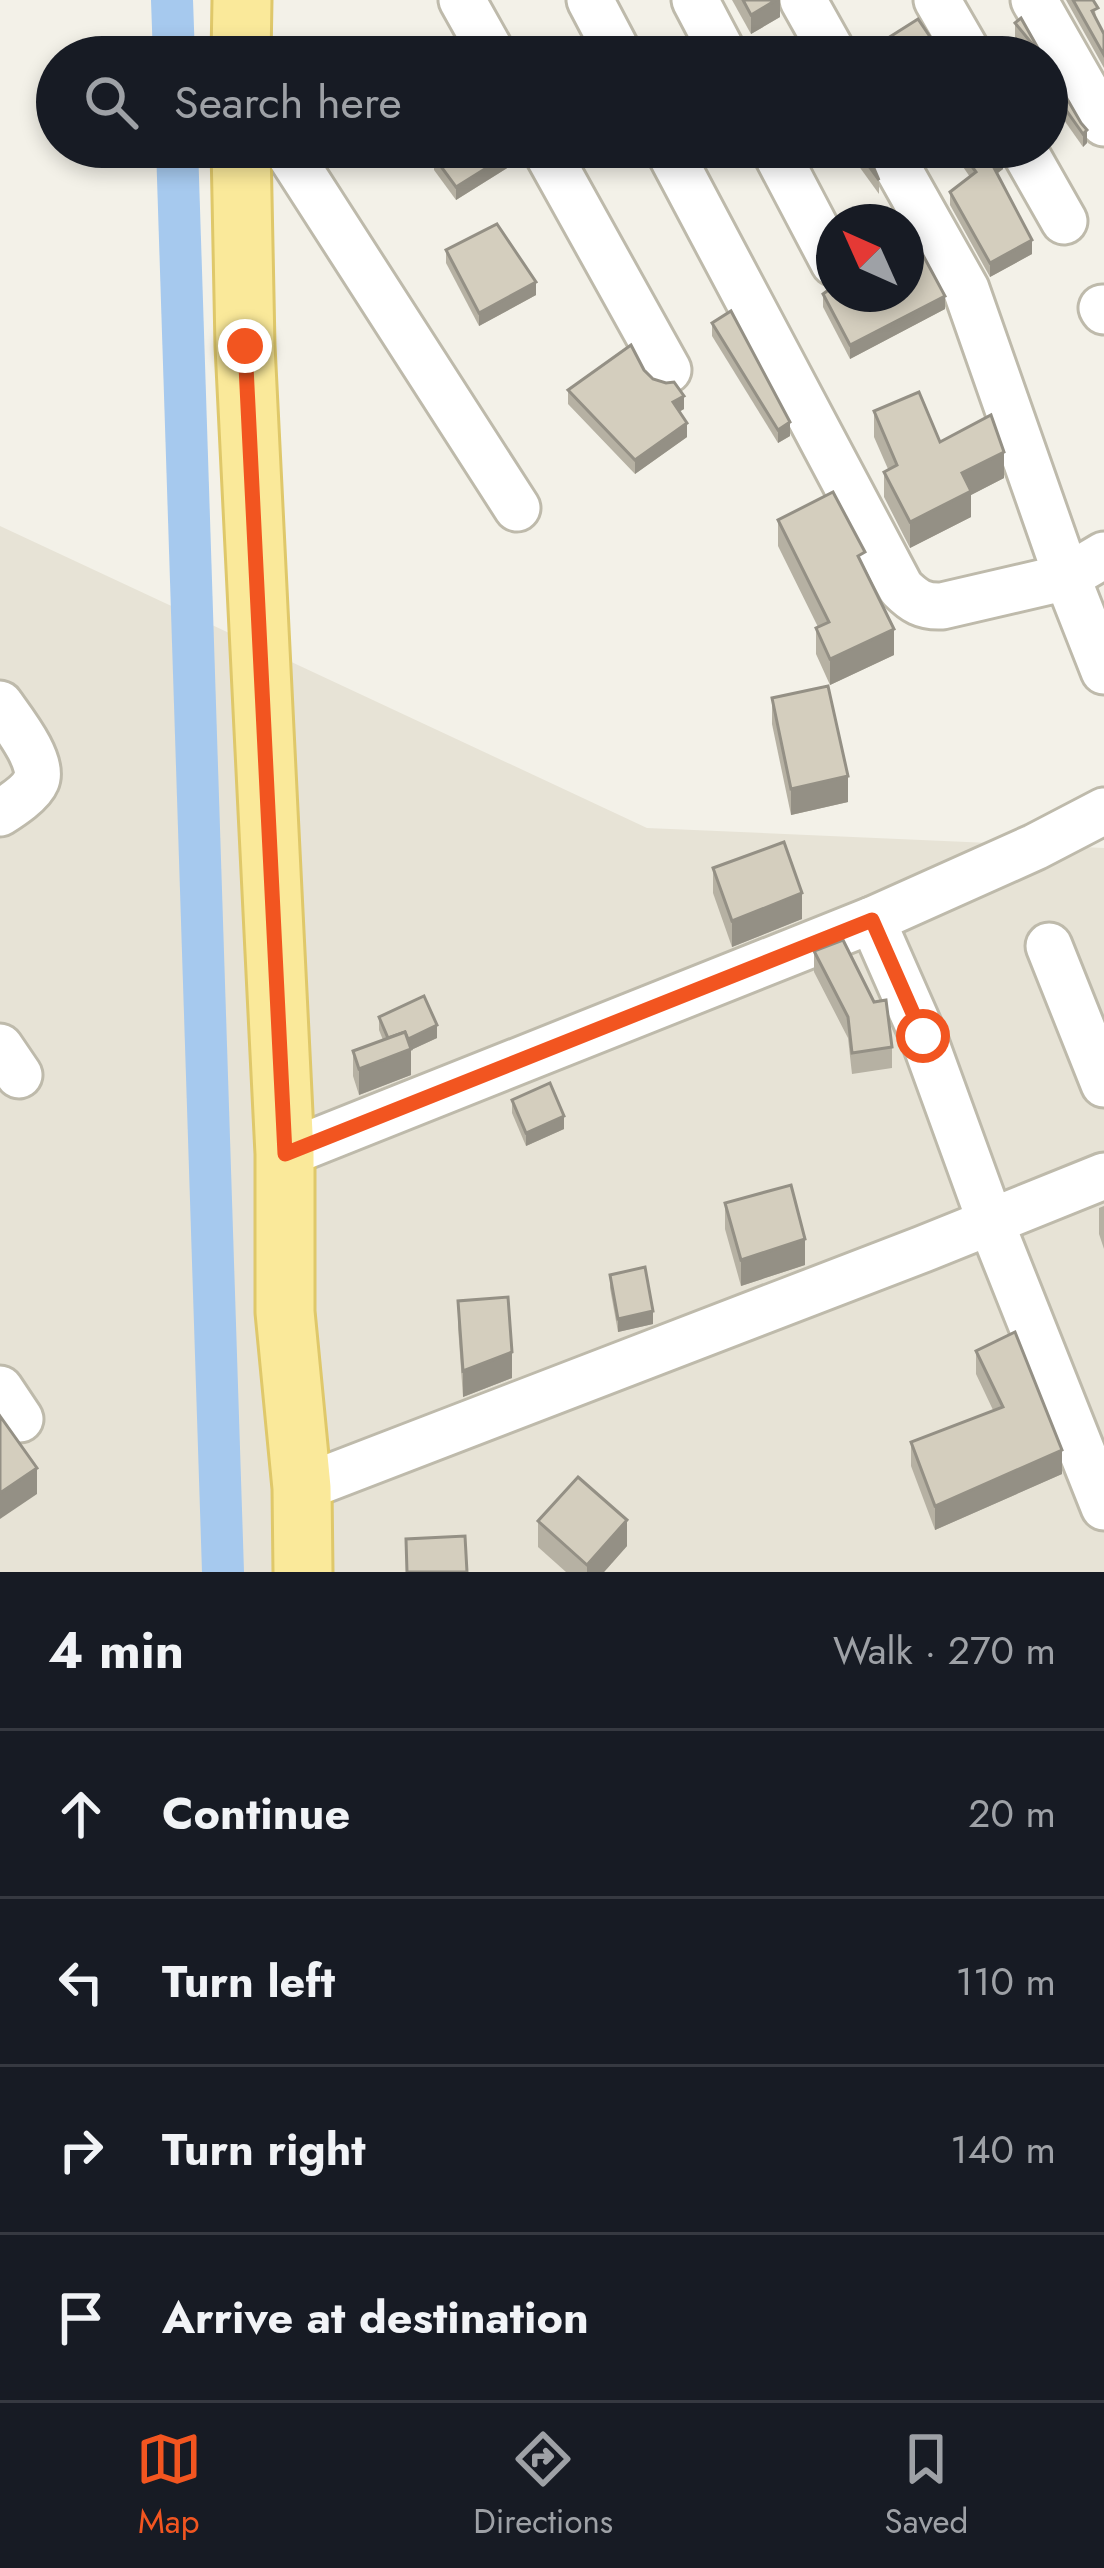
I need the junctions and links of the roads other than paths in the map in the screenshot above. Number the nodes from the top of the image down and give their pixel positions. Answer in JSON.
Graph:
{"nodes":[{"id":1,"x":462,"y":0,"type":"edge"},
{"id":2,"x":590,"y":0,"type":"edge"},
{"id":3,"x":695,"y":0,"type":"edge"},
{"id":4,"x":803,"y":0,"type":"edge"},
{"id":5,"x":937,"y":0,"type":"edge"},
{"id":6,"x":1034,"y":0,"type":"edge"},
{"id":7,"x":482,"y":36,"type":"edge"},
{"id":8,"x":609,"y":36,"type":"edge"},
{"id":9,"x":714,"y":36,"type":"edge"},
{"id":10,"x":823,"y":36,"type":"edge"},
{"id":11,"x":958,"y":36,"type":"edge"},
{"id":12,"x":1054,"y":36,"type":"edge"},
{"id":13,"x":1068,"y":60,"type":"edge"},
{"id":14,"x":1104,"y":123,"type":"edge"},
{"id":15,"x":241,"y":168,"type":"edge"},
{"id":16,"x":299,"y":168,"type":"edge"},
{"id":17,"x":556,"y":168,"type":"edge"},
{"id":18,"x":678,"y":168,"type":"edge"},
{"id":19,"x":784,"y":168,"type":"edge"},
{"id":20,"x":898,"y":168,"type":"edge"},
{"id":21,"x":1034,"y":168,"type":"edge"},
{"id":22,"x":1064,"y":221,"type":"dead end"},
{"id":23,"x":816,"y":229,"type":"edge"},
{"id":24,"x":668,"y":370,"type":"dead end"},
{"id":25,"x":518,"y":508,"type":"dead end"},
{"id":26,"x":1086,"y":566,"type":"edge"},
{"id":27,"x":1104,"y":671,"type":"edge"},
{"id":28,"x":0,"y":704,"type":"edge"},
{"id":29,"x":1104,"y":811,"type":"edge"},
{"id":30,"x":0,"y":814,"type":"edge"},
{"id":31,"x":872,"y":920,"type":"junction"},
{"id":32,"x":1049,"y":946,"type":"dead end"},
{"id":33,"x":1104,"y":1084,"type":"edge"},
{"id":34,"x":285,"y":1154,"type":"junction"},
{"id":35,"x":1104,"y":1176,"type":"edge"},
{"id":36,"x":991,"y":1222,"type":"junction"},
{"id":37,"x":302,"y":1488,"type":"junction"},
{"id":38,"x":1104,"y":1507,"type":"edge"},
{"id":39,"x":303,"y":1572,"type":"edge"}],
"edges":[{"from":1,"to":7,"type":"street"},
{"from":2,"to":8,"type":"street"},
{"from":3,"to":9,"type":"street"},
{"from":4,"to":10,"type":"street"},
{"from":5,"to":11,"type":"street"},
{"from":6,"to":12,"type":"street"},
{"from":13,"to":14,"type":"street"},
{"from":15,"to":34,"type":"main road"},
{"from":16,"to":25,"type":"street"},
{"from":17,"to":24,"type":"street"},
{"from":18,"to":26,"type":"street"},
{"from":19,"to":23,"type":"street"},
{"from":20,"to":26,"type":"street"},
{"from":21,"to":22,"type":"street"},
{"from":26,"to":27,"type":"street"},
{"from":28,"to":30,"type":"street"},
{"from":29,"to":31,"type":"street"},
{"from":31,"to":34,"type":"street"},
{"from":31,"to":36,"type":"street"},
{"from":32,"to":33,"type":"street"},
{"from":34,"to":37,"type":"main road"},
{"from":35,"to":36,"type":"street"},
{"from":36,"to":37,"type":"street"},
{"from":36,"to":38,"type":"street"},
{"from":37,"to":39,"type":"main road"}]}
